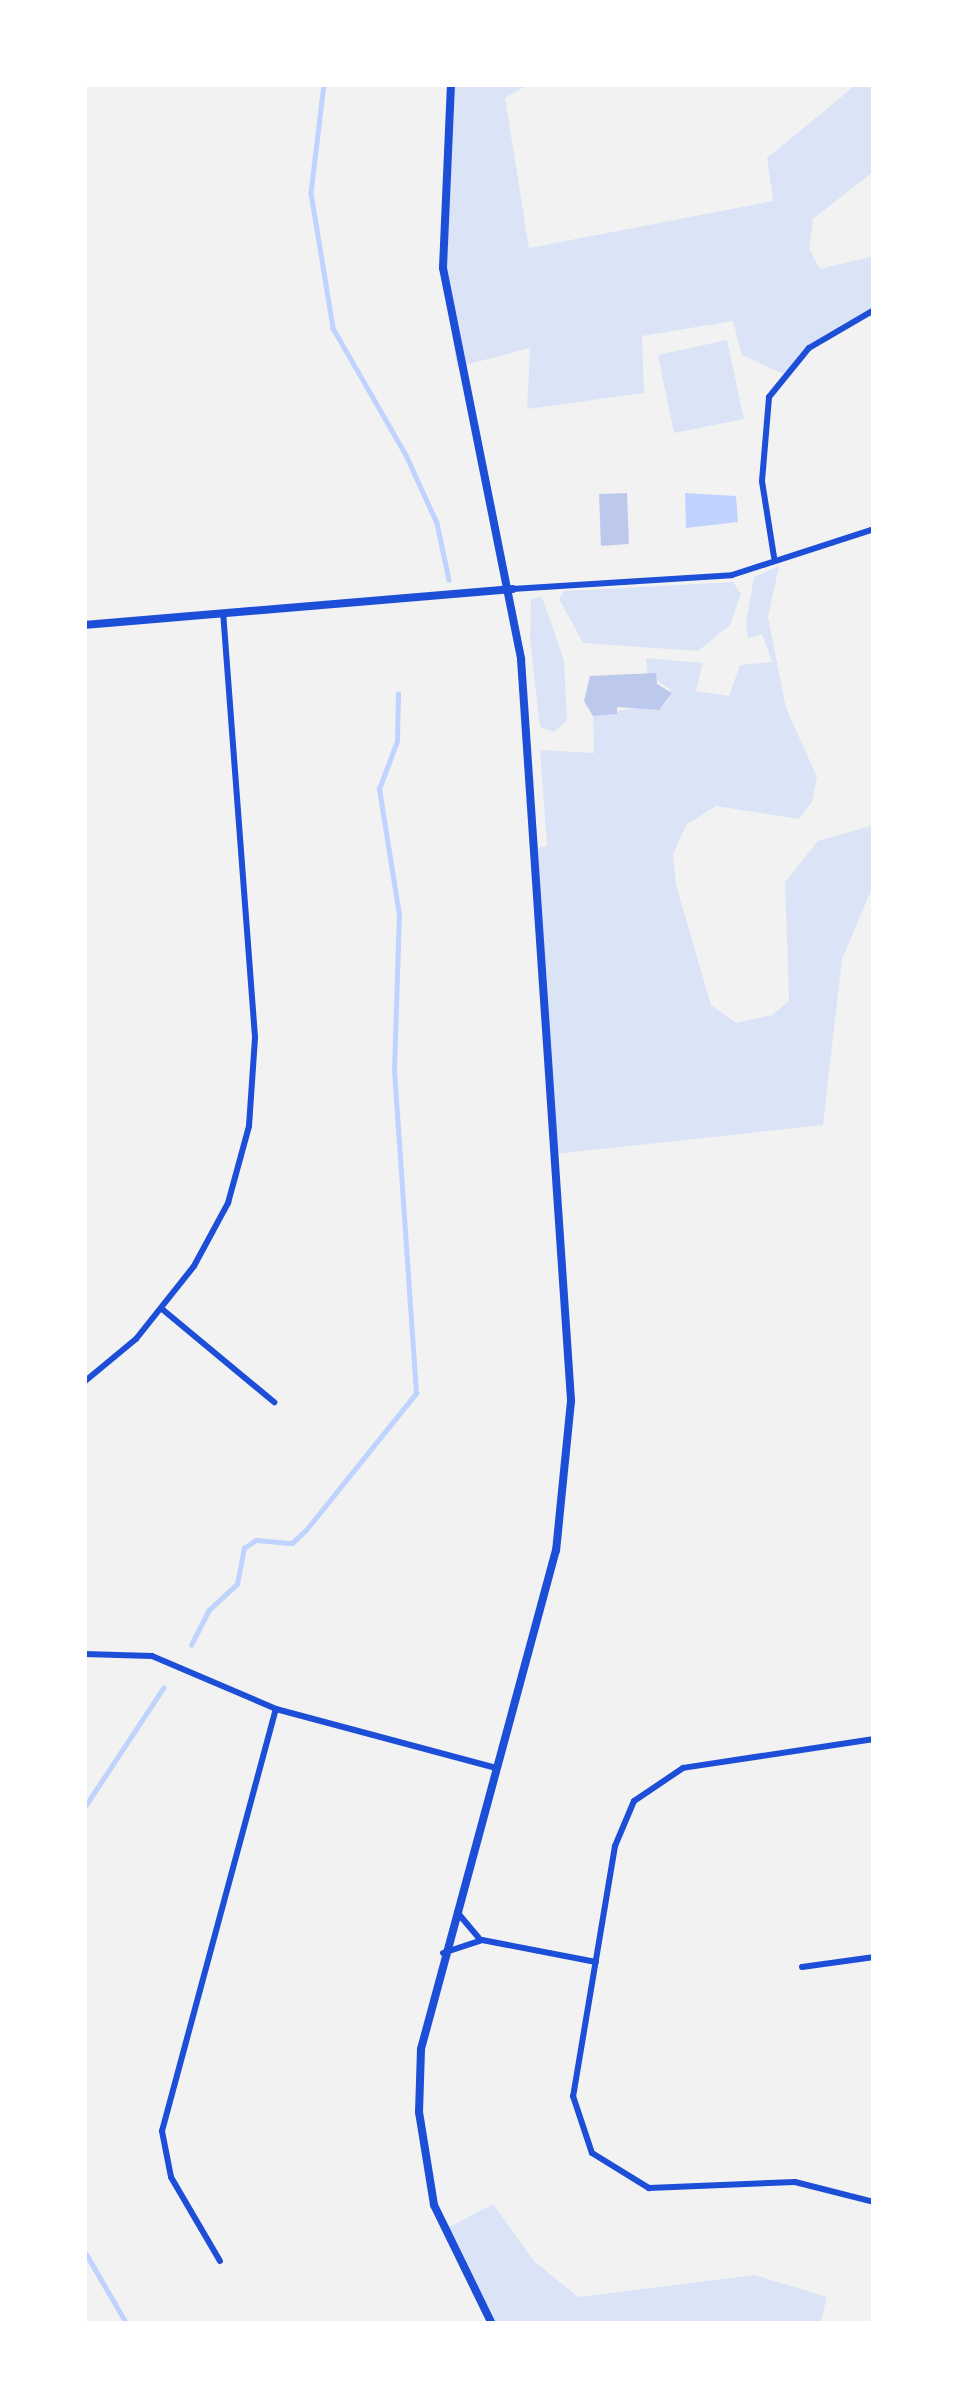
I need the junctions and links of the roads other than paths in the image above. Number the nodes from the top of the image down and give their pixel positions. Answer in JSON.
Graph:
{"nodes":[{"id":1,"x":451,"y":84,"type":"edge"},
{"id":2,"x":874,"y":310,"type":"edge"},
{"id":3,"x":874,"y":529,"type":"edge"},
{"id":4,"x":774,"y":557,"type":"junction"},
{"id":5,"x":512,"y":589,"type":"junction"},
{"id":6,"x":223,"y":614,"type":"junction"},
{"id":7,"x":84,"y":625,"type":"edge"},
{"id":8,"x":163,"y":1310,"type":"junction"},
{"id":9,"x":84,"y":1382,"type":"edge"},
{"id":10,"x":274,"y":1402,"type":"dead end"},
{"id":11,"x":84,"y":1654,"type":"edge"},
{"id":12,"x":276,"y":1708,"type":"junction"},
{"id":13,"x":874,"y":1739,"type":"edge"},
{"id":14,"x":496,"y":1768,"type":"junction"},
{"id":15,"x":455,"y":1908,"type":"junction"},
{"id":16,"x":482,"y":1940,"type":"junction"},
{"id":17,"x":442,"y":1954,"type":"junction"},
{"id":18,"x":874,"y":1957,"type":"edge"},
{"id":19,"x":596,"y":1962,"type":"junction"},
{"id":20,"x":802,"y":1967,"type":"dead end"},
{"id":21,"x":874,"y":2202,"type":"edge"},
{"id":22,"x":220,"y":2261,"type":"dead end"},
{"id":23,"x":492,"y":2324,"type":"edge"}],
"edges":[{"from":1,"to":5,"type":"street"},
{"from":2,"to":4,"type":"street"},
{"from":3,"to":4,"type":"street"},
{"from":4,"to":5,"type":"street"},
{"from":5,"to":6,"type":"street"},
{"from":5,"to":14,"type":"street"},
{"from":6,"to":7,"type":"street"},
{"from":6,"to":8,"type":"street"},
{"from":8,"to":9,"type":"street"},
{"from":8,"to":10,"type":"street"},
{"from":11,"to":12,"type":"street"},
{"from":12,"to":14,"type":"street"},
{"from":12,"to":22,"type":"street"},
{"from":13,"to":19,"type":"street"},
{"from":14,"to":15,"type":"street"},
{"from":15,"to":16,"type":"street"},
{"from":15,"to":17,"type":"street"},
{"from":16,"to":17,"type":"street"},
{"from":16,"to":19,"type":"street"},
{"from":17,"to":23,"type":"street"},
{"from":18,"to":20,"type":"street"},
{"from":19,"to":21,"type":"street"}]}
